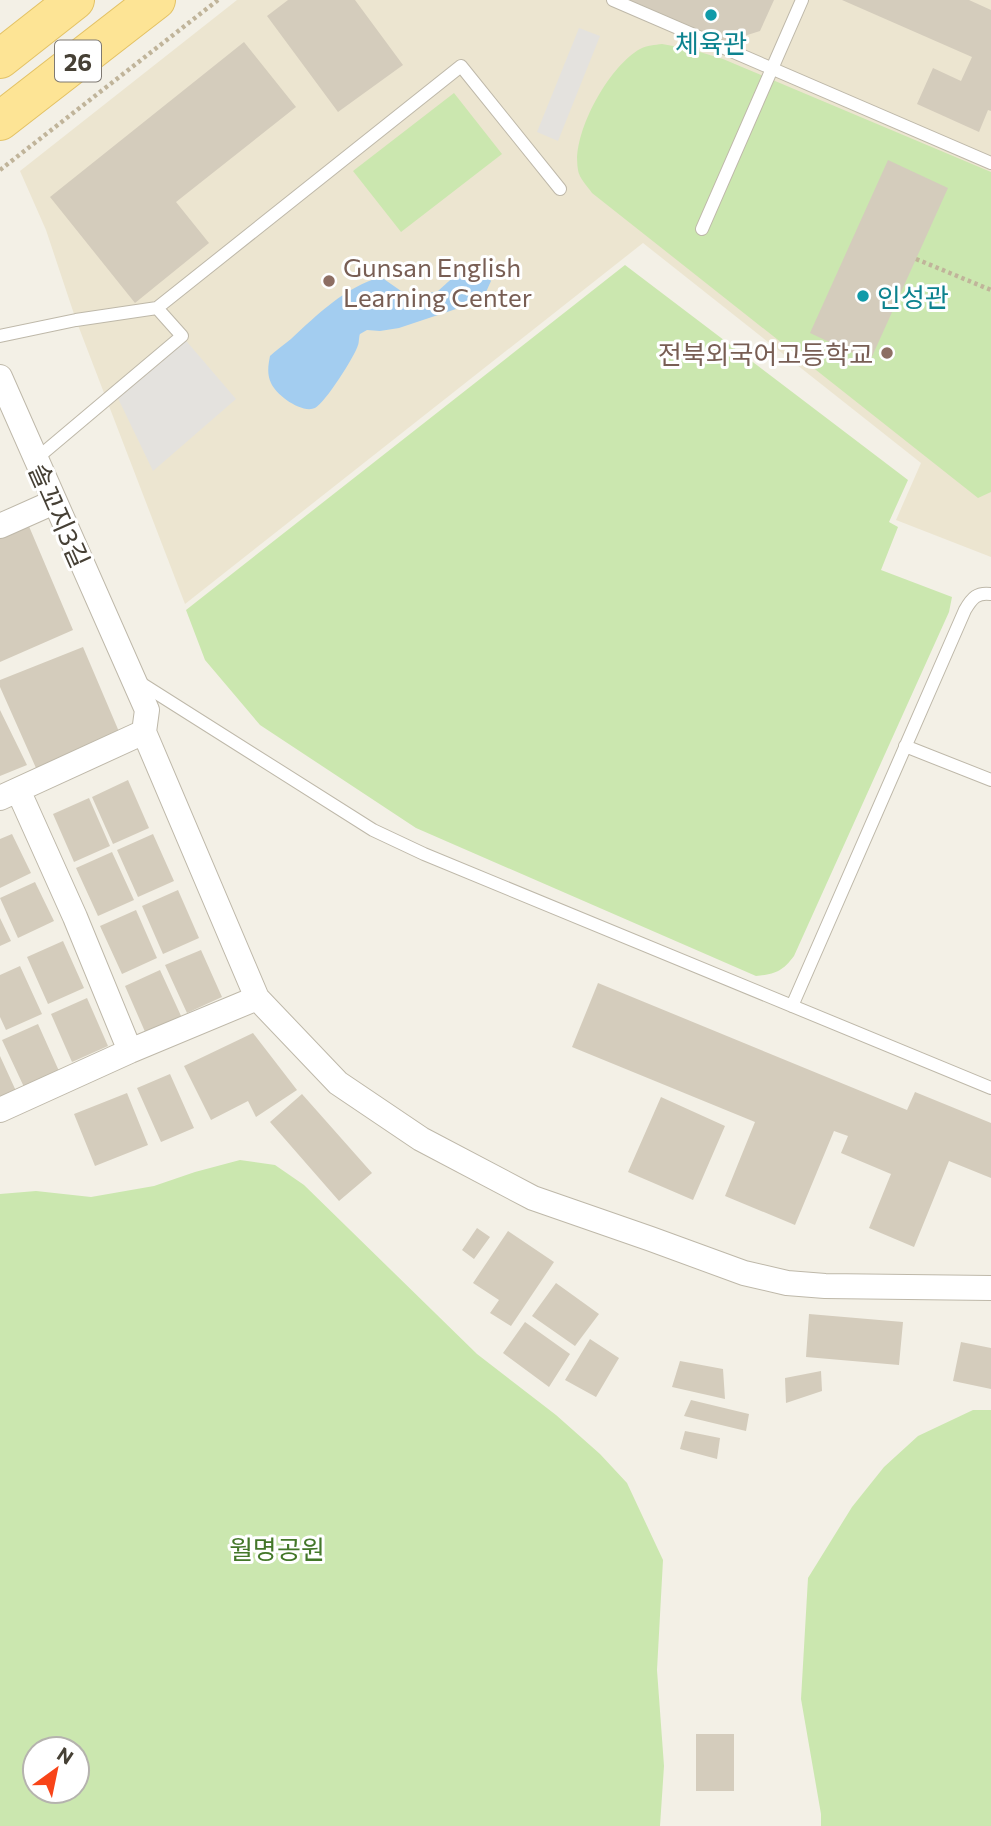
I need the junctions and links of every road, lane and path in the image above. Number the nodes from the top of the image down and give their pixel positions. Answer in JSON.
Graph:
{"nodes":[{"id":1,"x":75,"y":0,"type":"edge"},
{"id":2,"x":156,"y":0,"type":"edge"},
{"id":3,"x":218,"y":0,"type":"edge"},
{"id":4,"x":613,"y":0,"type":"edge"},
{"id":5,"x":802,"y":0,"type":"edge"},
{"id":6,"x":0,"y":59,"type":"edge"},
{"id":7,"x":772,"y":68,"type":"junction"},
{"id":8,"x":0,"y":121,"type":"edge"},
{"id":9,"x":991,"y":163,"type":"edge"},
{"id":10,"x":0,"y":170,"type":"edge"},
{"id":11,"x":560,"y":189,"type":"dead end"},
{"id":12,"x":702,"y":229,"type":"dead end"},
{"id":13,"x":916,"y":259,"type":"dead end"},
{"id":14,"x":991,"y":290,"type":"edge"},
{"id":15,"x":157,"y":308,"type":"junction"},
{"id":16,"x":0,"y":336,"type":"edge"},
{"id":17,"x":0,"y":377,"type":"edge"},
{"id":18,"x":36,"y":459,"type":"junction"},
{"id":19,"x":54,"y":502,"type":"junction"},
{"id":20,"x":0,"y":526,"type":"edge"},
{"id":21,"x":991,"y":594,"type":"edge"},
{"id":22,"x":132,"y":678,"type":"junction"},
{"id":23,"x":144,"y":732,"type":"junction"},
{"id":24,"x":905,"y":746,"type":"junction"},
{"id":25,"x":991,"y":780,"type":"edge"},
{"id":26,"x":9,"y":794,"type":"edge"},
{"id":27,"x":257,"y":998,"type":"junction"},
{"id":28,"x":792,"y":1006,"type":"junction"},
{"id":29,"x":130,"y":1051,"type":"junction"},
{"id":30,"x":991,"y":1088,"type":"edge"},
{"id":31,"x":0,"y":1110,"type":"edge"},
{"id":32,"x":991,"y":1288,"type":"edge"}],
"edges":[{"from":1,"to":6,"type":"main road","number":"26"},
{"from":2,"to":8,"type":"main road","number":"26"},
{"from":3,"to":10,"type":"path"},
{"from":4,"to":7,"type":"lane"},
{"from":5,"to":7,"type":"lane"},
{"from":7,"to":9,"type":"lane"},
{"from":7,"to":12,"type":"lane"},
{"from":11,"to":15,"type":"lane"},
{"from":13,"to":14,"type":"path"},
{"from":15,"to":16,"type":"lane"},
{"from":15,"to":18,"type":"lane"},
{"from":17,"to":18,"type":"street","name":"솔꼬지3길"},
{"from":18,"to":19,"type":"street","name":"솔꼬지3길"},
{"from":19,"to":20,"type":"street"},
{"from":19,"to":22,"type":"street","name":"솔꼬지3길"},
{"from":21,"to":24,"type":"lane"},
{"from":22,"to":23,"type":"street","name":"솔꼬지3길"},
{"from":22,"to":28,"type":"lane"},
{"from":23,"to":26,"type":"street"},
{"from":23,"to":27,"type":"street","name":"솔꼬지3길"},
{"from":24,"to":25,"type":"lane"},
{"from":24,"to":28,"type":"lane"},
{"from":26,"to":29,"type":"street"},
{"from":27,"to":29,"type":"street"},
{"from":27,"to":32,"type":"street"},
{"from":28,"to":30,"type":"lane"},
{"from":29,"to":31,"type":"street"}]}
